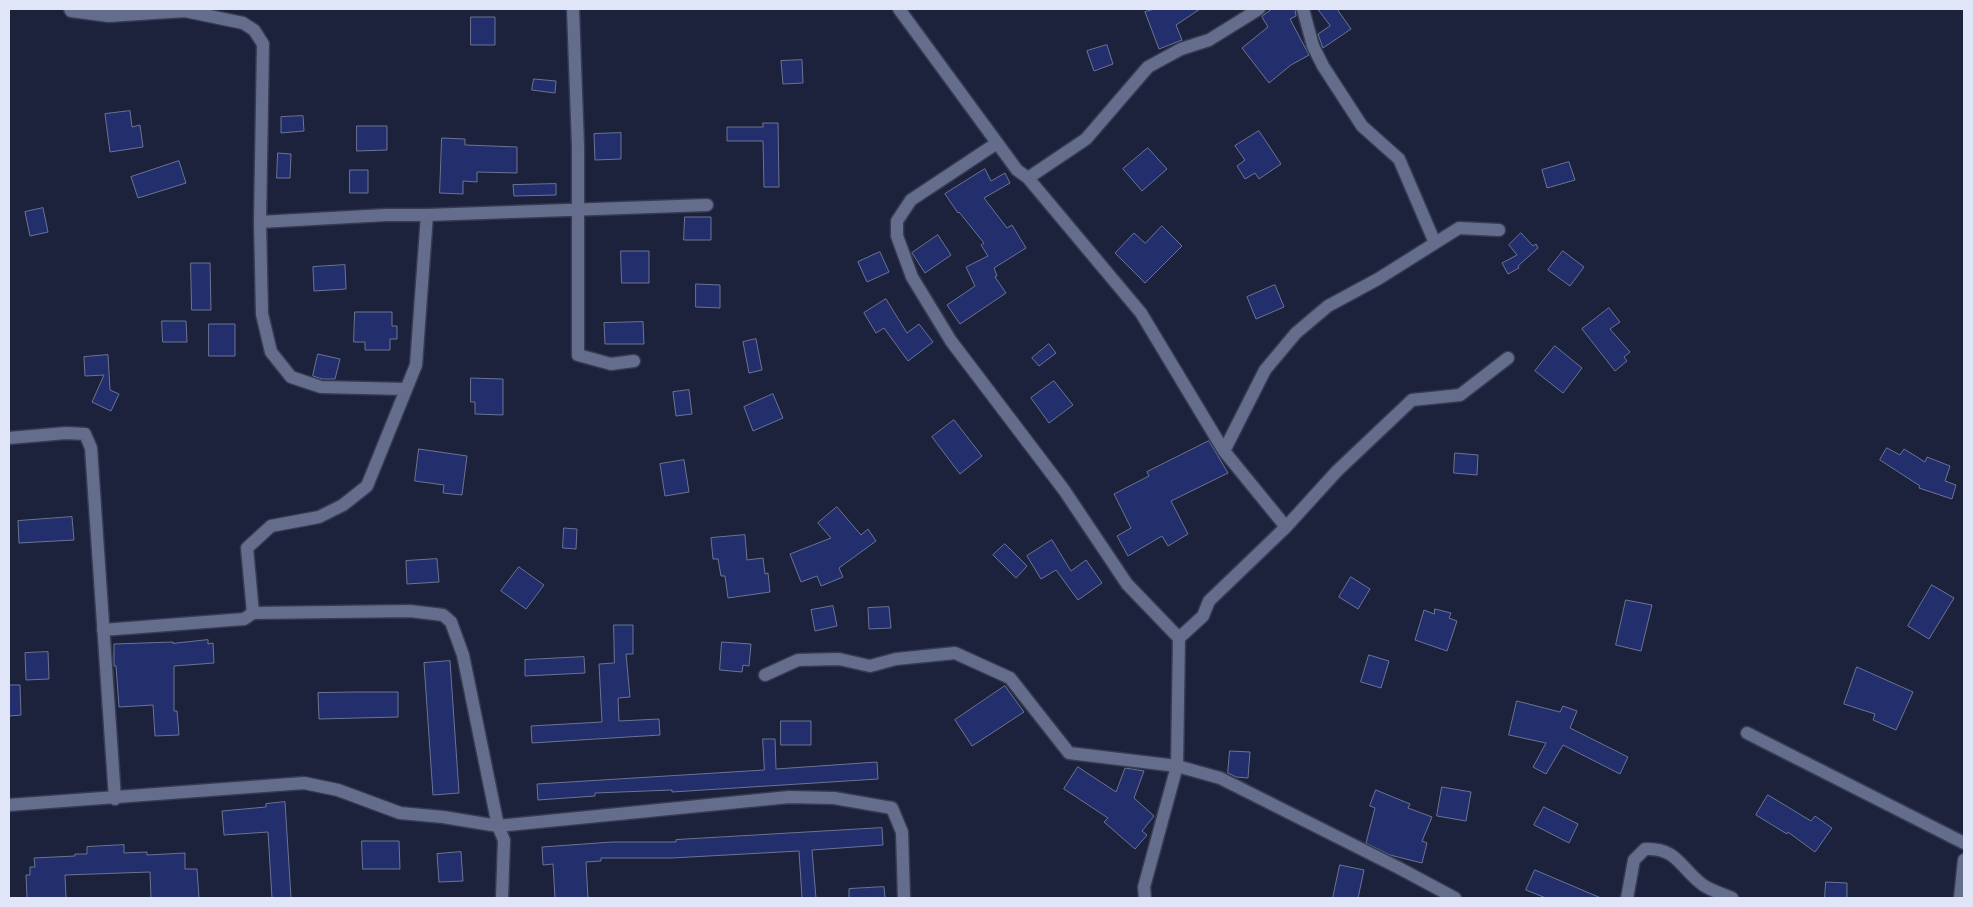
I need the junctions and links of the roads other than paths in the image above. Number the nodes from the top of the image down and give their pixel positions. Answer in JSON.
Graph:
{"nodes":[{"id":1,"x":70,"y":9,"type":"edge"},
{"id":2,"x":573,"y":9,"type":"edge"},
{"id":3,"x":900,"y":9,"type":"edge"},
{"id":4,"x":1259,"y":9,"type":"edge"},
{"id":5,"x":1303,"y":9,"type":"edge"},
{"id":6,"x":997,"y":143,"type":"junction"},
{"id":7,"x":1028,"y":178,"type":"junction"},
{"id":8,"x":707,"y":205,"type":"dead end"},
{"id":9,"x":579,"y":211,"type":"junction"},
{"id":10,"x":427,"y":215,"type":"junction"},
{"id":11,"x":260,"y":222,"type":"junction"},
{"id":12,"x":1500,"y":230,"type":"dead end"},
{"id":13,"x":1435,"y":243,"type":"junction"},
{"id":14,"x":1508,"y":358,"type":"dead end"},
{"id":15,"x":634,"y":361,"type":"dead end"},
{"id":16,"x":406,"y":390,"type":"junction"},
{"id":17,"x":9,"y":438,"type":"edge"},
{"id":18,"x":1224,"y":451,"type":"junction"},
{"id":19,"x":1286,"y":528,"type":"junction"},
{"id":20,"x":253,"y":614,"type":"junction"},
{"id":21,"x":103,"y":630,"type":"junction"},
{"id":22,"x":1179,"y":638,"type":"junction"},
{"id":23,"x":765,"y":675,"type":"dead end"},
{"id":24,"x":1747,"y":733,"type":"dead end"},
{"id":25,"x":1177,"y":766,"type":"junction"},
{"id":26,"x":114,"y":798,"type":"junction"},
{"id":27,"x":9,"y":805,"type":"edge"},
{"id":28,"x":498,"y":826,"type":"junction"},
{"id":29,"x":1964,"y":843,"type":"edge"},
{"id":30,"x":1964,"y":860,"type":"edge"},
{"id":31,"x":502,"y":898,"type":"edge"},
{"id":32,"x":904,"y":898,"type":"edge"},
{"id":33,"x":1145,"y":898,"type":"edge"},
{"id":34,"x":1455,"y":898,"type":"edge"},
{"id":35,"x":1628,"y":898,"type":"edge"},
{"id":36,"x":1732,"y":898,"type":"edge"},
{"id":37,"x":1960,"y":898,"type":"edge"}],
"edges":[{"from":1,"to":11,"type":"street"},
{"from":2,"to":9,"type":"street"},
{"from":3,"to":6,"type":"street"},
{"from":4,"to":7,"type":"street"},
{"from":5,"to":13,"type":"street"},
{"from":6,"to":7,"type":"street"},
{"from":6,"to":22,"type":"street"},
{"from":7,"to":18,"type":"street"},
{"from":8,"to":9,"type":"street"},
{"from":9,"to":10,"type":"street"},
{"from":9,"to":15,"type":"street"},
{"from":10,"to":11,"type":"street"},
{"from":10,"to":16,"type":"street"},
{"from":11,"to":16,"type":"street"},
{"from":12,"to":13,"type":"street"},
{"from":13,"to":18,"type":"street"},
{"from":14,"to":19,"type":"street"},
{"from":16,"to":20,"type":"street"},
{"from":17,"to":21,"type":"street"},
{"from":18,"to":19,"type":"street"},
{"from":19,"to":22,"type":"street"},
{"from":20,"to":21,"type":"street"},
{"from":20,"to":28,"type":"street"},
{"from":21,"to":26,"type":"street"},
{"from":22,"to":25,"type":"street"},
{"from":23,"to":25,"type":"street"},
{"from":24,"to":29,"type":"street"},
{"from":25,"to":33,"type":"street"},
{"from":25,"to":34,"type":"street"},
{"from":26,"to":27,"type":"street"},
{"from":26,"to":28,"type":"street"},
{"from":28,"to":31,"type":"street"},
{"from":28,"to":32,"type":"street"},
{"from":30,"to":37,"type":"street"},
{"from":35,"to":36,"type":"street"}]}
